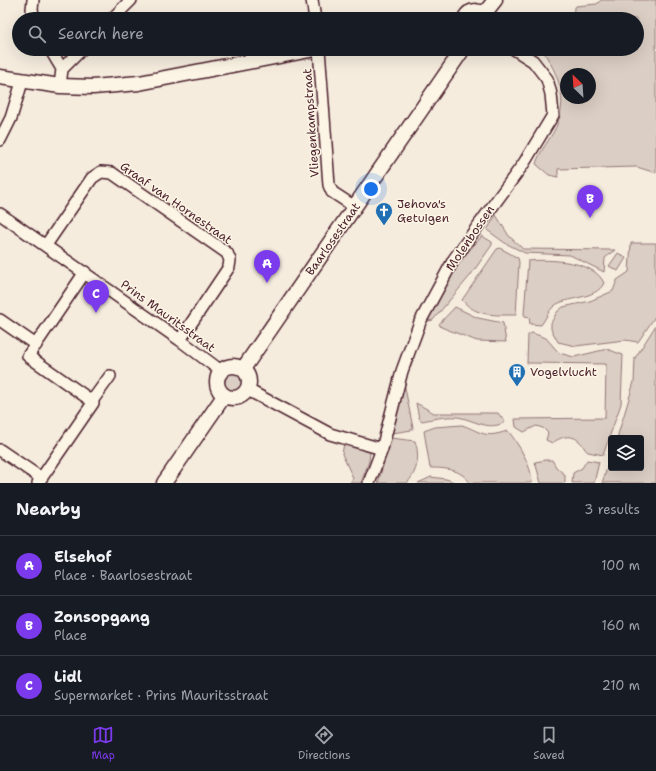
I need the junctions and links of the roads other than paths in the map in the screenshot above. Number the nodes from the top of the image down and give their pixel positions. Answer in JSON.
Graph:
{"nodes":[{"id":1,"x":33,"y":0,"type":"edge"},
{"id":2,"x":131,"y":0,"type":"edge"},
{"id":3,"x":312,"y":0,"type":"edge"},
{"id":4,"x":495,"y":0,"type":"edge"},
{"id":5,"x":33,"y":12,"type":"edge"},
{"id":6,"x":119,"y":12,"type":"edge"},
{"id":7,"x":314,"y":12,"type":"edge"},
{"id":8,"x":488,"y":12,"type":"edge"},
{"id":9,"x":54,"y":56,"type":"edge"},
{"id":10,"x":75,"y":56,"type":"edge"},
{"id":11,"x":279,"y":56,"type":"edge"},
{"id":12,"x":320,"y":56,"type":"edge"},
{"id":13,"x":458,"y":56,"type":"edge"},
{"id":14,"x":525,"y":56,"type":"edge"},
{"id":15,"x":62,"y":69,"type":"junction"},
{"id":16,"x":0,"y":77,"type":"edge"},
{"id":17,"x":22,"y":82,"type":"junction"},
{"id":18,"x":60,"y":86,"type":"junction"},
{"id":19,"x":0,"y":140,"type":"edge"},
{"id":20,"x":355,"y":207,"type":"junction"},
{"id":21,"x":0,"y":214,"type":"edge"},
{"id":22,"x":46,"y":245,"type":"junction"},
{"id":23,"x":85,"y":272,"type":"junction"},
{"id":24,"x":0,"y":320,"type":"edge"},
{"id":25,"x":180,"y":340,"type":"junction"},
{"id":26,"x":36,"y":345,"type":"junction"},
{"id":27,"x":243,"y":369,"type":"junction"},
{"id":28,"x":221,"y":371,"type":"junction"},
{"id":29,"x":110,"y":376,"type":"dead end"},
{"id":30,"x":248,"y":390,"type":"junction"},
{"id":31,"x":224,"y":396,"type":"junction"},
{"id":32,"x":92,"y":401,"type":"junction"},
{"id":33,"x":382,"y":449,"type":"junction"},
{"id":34,"x":0,"y":450,"type":"edge"},
{"id":35,"x":40,"y":481,"type":"edge"},
{"id":36,"x":164,"y":483,"type":"edge"},
{"id":37,"x":369,"y":483,"type":"edge"}],
"edges":[{"from":1,"to":5,"type":"street"},
{"from":2,"to":6,"type":"street"},
{"from":3,"to":7,"type":"street"},
{"from":4,"to":8,"type":"street"},
{"from":9,"to":15,"type":"street"},
{"from":10,"to":15,"type":"street"},
{"from":11,"to":18,"type":"street"},
{"from":12,"to":20,"type":"street","name":"Vliegenkampstraat"},
{"from":13,"to":20,"type":"street","name":"Baarlosestraat"},
{"from":14,"to":33,"type":"street","name":"Molenbossen"},
{"from":15,"to":18,"type":"street"},
{"from":16,"to":17,"type":"street"},
{"from":17,"to":18,"type":"street"},
{"from":17,"to":19,"type":"street"},
{"from":20,"to":27,"type":"street","name":"Baarlosestraat"},
{"from":21,"to":22,"type":"street","name":"Prins Mauritsstraat"},
{"from":22,"to":23,"type":"street","name":"Prins Mauritsstraat"},
{"from":22,"to":25,"type":"street","name":"Graaf van Hornestraat"},
{"from":23,"to":25,"type":"street","name":"Prins Mauritsstraat"},
{"from":23,"to":26,"type":"street"},
{"from":24,"to":26,"type":"street"},
{"from":25,"to":28,"type":"street","name":"Prins Mauritsstraat"},
{"from":26,"to":32,"type":"street"},
{"from":27,"to":28,"type":"street"},
{"from":27,"to":30,"type":"street"},
{"from":28,"to":31,"type":"street"},
{"from":29,"to":32,"type":"street"},
{"from":30,"to":31,"type":"street"},
{"from":30,"to":33,"type":"street"},
{"from":31,"to":36,"type":"street"},
{"from":32,"to":35,"type":"street"},
{"from":33,"to":37,"type":"street","name":"Molenbossen"},
{"from":34,"to":35,"type":"street"}]}
